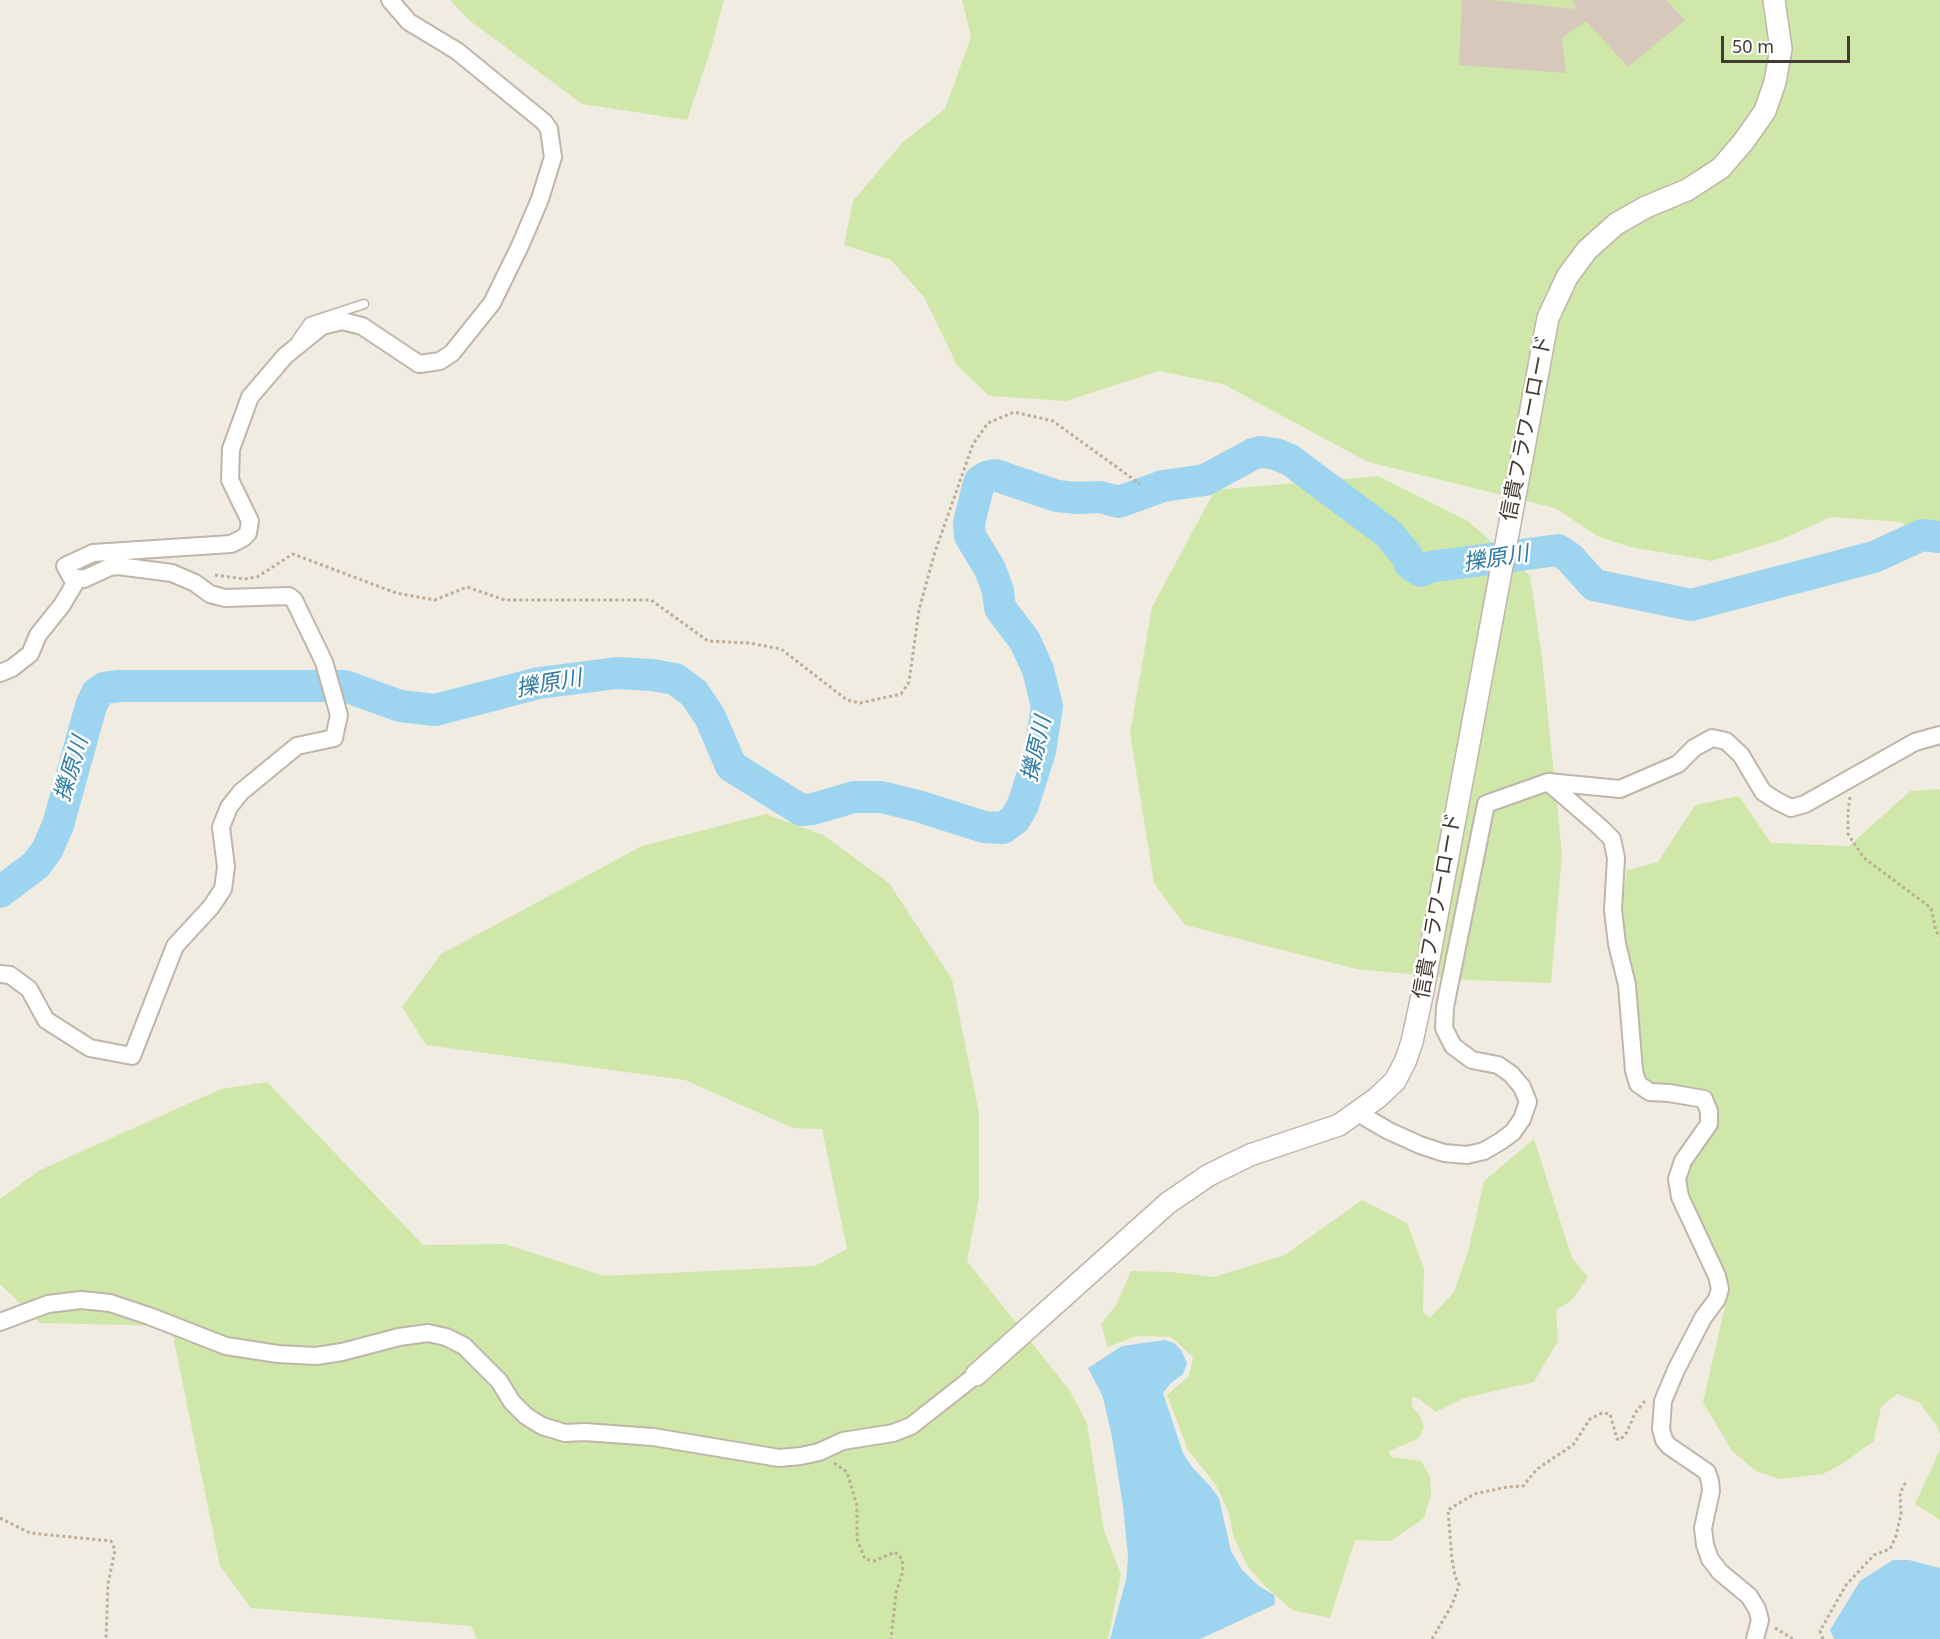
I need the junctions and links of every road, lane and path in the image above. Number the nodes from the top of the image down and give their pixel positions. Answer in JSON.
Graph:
{"nodes":[{"id":1,"x":390,"y":0,"type":"edge"},
{"id":2,"x":1774,"y":0,"type":"edge"},
{"id":3,"x":364,"y":304,"type":"dead end"},
{"id":4,"x":285,"y":356,"type":"junction"},
{"id":5,"x":1140,"y":484,"type":"dead end"},
{"id":6,"x":206,"y":574,"type":"dead end"},
{"id":7,"x":78,"y":578,"type":"junction"},
{"id":8,"x":0,"y":673,"type":"edge"},
{"id":9,"x":1940,"y":735,"type":"edge"},
{"id":10,"x":1853,"y":777,"type":"junction"},
{"id":11,"x":1548,"y":782,"type":"junction"},
{"id":12,"x":1940,"y":937,"type":"edge"},
{"id":13,"x":0,"y":974,"type":"edge"},
{"id":14,"x":1358,"y":1113,"type":"junction"},
{"id":15,"x":0,"y":1322,"type":"edge"},
{"id":16,"x":976,"y":1376,"type":"joint"},
{"id":17,"x":1647,"y":1398,"type":"dead end"},
{"id":18,"x":819,"y":1452,"type":"junction"},
{"id":19,"x":1907,"y":1480,"type":"dead end"},
{"id":20,"x":0,"y":1518,"type":"edge"},
{"id":21,"x":106,"y":1639,"type":"edge"},
{"id":22,"x":891,"y":1639,"type":"edge"},
{"id":23,"x":1432,"y":1639,"type":"edge"},
{"id":24,"x":1755,"y":1639,"type":"edge"},
{"id":25,"x":1823,"y":1639,"type":"edge"}],
"edges":[{"from":1,"to":4,"type":"street"},
{"from":2,"to":14,"type":"street","name":"信貴フラワーロード"},
{"from":3,"to":4,"type":"lane"},
{"from":4,"to":7,"type":"street"},
{"from":5,"to":6,"type":"path"},
{"from":7,"to":8,"type":"street"},
{"from":7,"to":13,"type":"street"},
{"from":9,"to":10,"type":"street"},
{"from":10,"to":11,"type":"street"},
{"from":10,"to":12,"type":"path"},
{"from":11,"to":14,"type":"street"},
{"from":11,"to":24,"type":"street"},
{"from":14,"to":16,"type":"street","name":"信貴フラワーロード"},
{"from":15,"to":18,"type":"street"},
{"from":16,"to":18,"type":"street"},
{"from":17,"to":23,"type":"path"},
{"from":18,"to":22,"type":"path"},
{"from":19,"to":25,"type":"path"},
{"from":20,"to":21,"type":"path"}]}
